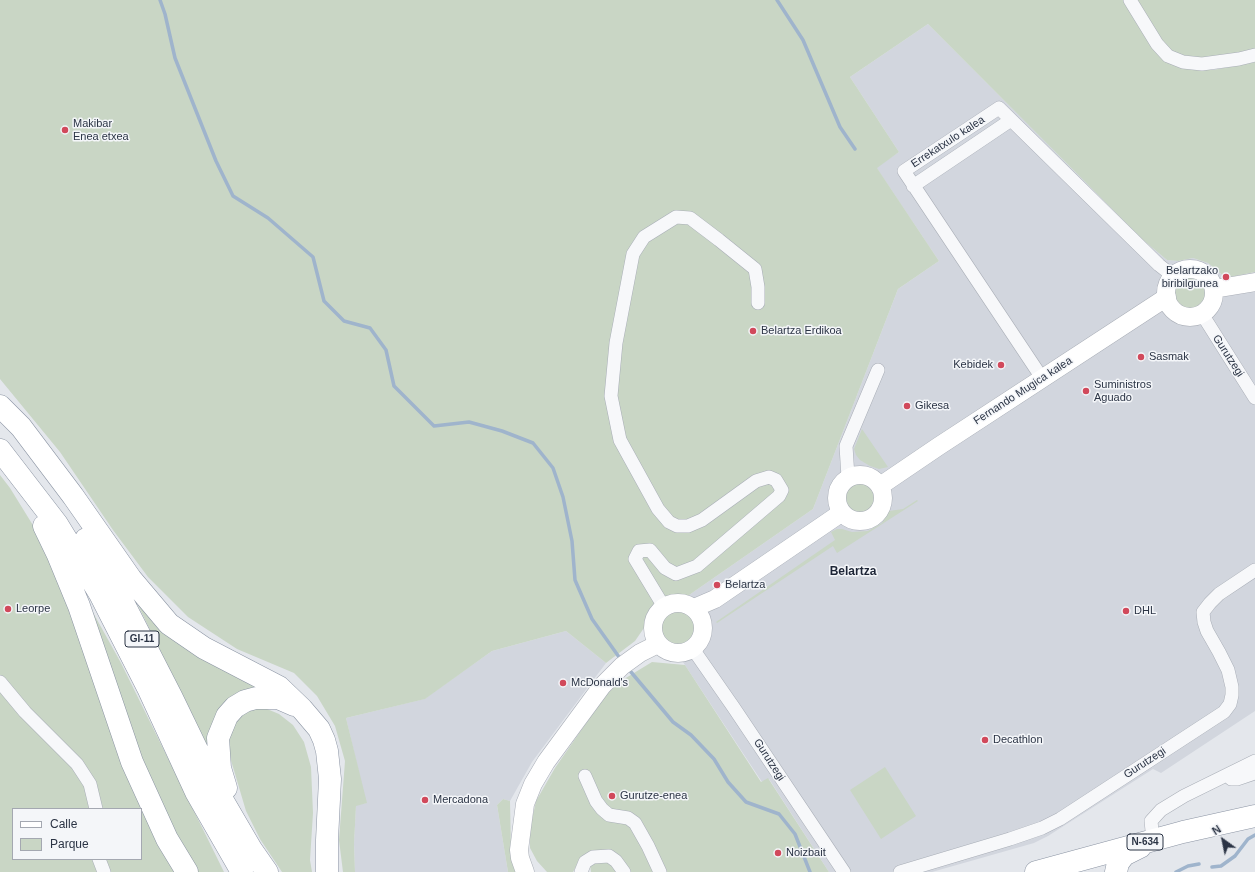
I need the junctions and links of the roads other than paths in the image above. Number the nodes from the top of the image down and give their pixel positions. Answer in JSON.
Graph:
{"nodes":[{"id":1,"x":1130,"y":0,"type":"edge"},
{"id":2,"x":1255,"y":55,"type":"edge"},
{"id":3,"x":1011,"y":120,"type":"junction"},
{"id":4,"x":914,"y":186,"type":"junction"},
{"id":5,"x":1174,"y":276,"type":"junction"},
{"id":6,"x":1255,"y":282,"type":"edge"},
{"id":7,"x":1214,"y":289,"type":"junction"},
{"id":8,"x":1167,"y":297,"type":"junction"},
{"id":9,"x":758,"y":303,"type":"dead end"},
{"id":10,"x":1202,"y":314,"type":"junction"},
{"id":11,"x":878,"y":370,"type":"dead end"},
{"id":12,"x":1042,"y":378,"type":"junction"},
{"id":13,"x":1255,"y":398,"type":"edge"},
{"id":14,"x":0,"y":406,"type":"edge"},
{"id":15,"x":0,"y":416,"type":"edge"},
{"id":16,"x":0,"y":450,"type":"edge"},
{"id":17,"x":16,"y":470,"type":"junction"},
{"id":18,"x":848,"y":478,"type":"junction"},
{"id":19,"x":880,"y":486,"type":"junction"},
{"id":20,"x":841,"y":513,"type":"junction"},
{"id":21,"x":1255,"y":570,"type":"edge"},
{"id":22,"x":664,"y":607,"type":"junction"},
{"id":23,"x":698,"y":613,"type":"junction"},
{"id":24,"x":658,"y":644,"type":"junction"},
{"id":25,"x":693,"y":649,"type":"junction"},
{"id":26,"x":0,"y":682,"type":"edge"},
{"id":27,"x":302,"y":709,"type":"junction"},
{"id":28,"x":1255,"y":761,"type":"edge"},
{"id":29,"x":1255,"y":773,"type":"edge"},
{"id":30,"x":585,"y":776,"type":"dead end"},
{"id":31,"x":1217,"y":780,"type":"junction"},
{"id":32,"x":96,"y":808,"type":"edge"},
{"id":33,"x":1255,"y":816,"type":"edge"},
{"id":34,"x":236,"y":822,"type":"junction"},
{"id":35,"x":521,"y":826,"type":"junction"},
{"id":36,"x":1153,"y":840,"type":"junction"},
{"id":37,"x":99,"y":860,"type":"edge"},
{"id":38,"x":104,"y":872,"type":"edge"},
{"id":39,"x":187,"y":872,"type":"edge"},
{"id":40,"x":242,"y":872,"type":"edge"},
{"id":41,"x":267,"y":872,"type":"edge"},
{"id":42,"x":327,"y":872,"type":"edge"},
{"id":43,"x":525,"y":872,"type":"edge"},
{"id":44,"x":539,"y":872,"type":"edge"},
{"id":45,"x":581,"y":872,"type":"edge"},
{"id":46,"x":624,"y":872,"type":"edge"},
{"id":47,"x":660,"y":872,"type":"edge"},
{"id":48,"x":844,"y":872,"type":"edge"},
{"id":49,"x":900,"y":872,"type":"edge"},
{"id":50,"x":1036,"y":872,"type":"edge"},
{"id":51,"x":1116,"y":872,"type":"edge"}],
"edges":[{"from":1,"to":2,"type":"street"},
{"from":3,"to":4,"type":"street"},
{"from":3,"to":4,"type":"street","name":"Errekatxulo kalea"},
{"from":3,"to":5,"type":"street","name":"Errekatxulo kalea"},
{"from":4,"to":12,"type":"street","name":"Errekatxulo kalea"},
{"from":5,"to":7,"type":"street"},
{"from":5,"to":8,"type":"street"},
{"from":6,"to":7,"type":"street"},
{"from":7,"to":10,"type":"street"},
{"from":8,"to":10,"type":"street"},
{"from":8,"to":12,"type":"street","name":"Fernando Mugica kalea"},
{"from":9,"to":22,"type":"street"},
{"from":10,"to":13,"type":"street","name":"Gurutzegi"},
{"from":11,"to":18,"type":"street"},
{"from":12,"to":19,"type":"street","name":"Fernando Mugica kalea"},
{"from":14,"to":27,"type":"highway"},
{"from":15,"to":34,"type":"highway","number":"GI-11"},
{"from":16,"to":17,"type":"highway","number":"GI-11"},
{"from":17,"to":39,"type":"highway"},
{"from":17,"to":40,"type":"highway","number":"GI-11"},
{"from":18,"to":19,"type":"street"},
{"from":18,"to":20,"type":"street"},
{"from":19,"to":20,"type":"street"},
{"from":20,"to":23,"type":"street"},
{"from":21,"to":49,"type":"street","name":"Gurutzegi"},
{"from":22,"to":23,"type":"street"},
{"from":22,"to":24,"type":"street"},
{"from":23,"to":25,"type":"street"},
{"from":24,"to":25,"type":"street"},
{"from":24,"to":35,"type":"street"},
{"from":25,"to":48,"type":"street","name":"Gurutzegi"},
{"from":26,"to":32,"type":"street"},
{"from":27,"to":34,"type":"highway"},
{"from":27,"to":42,"type":"highway"},
{"from":28,"to":31,"type":"street"},
{"from":29,"to":31,"type":"street"},
{"from":30,"to":47,"type":"street"},
{"from":31,"to":36,"type":"street"},
{"from":33,"to":36,"type":"highway","number":"N-634"},
{"from":34,"to":41,"type":"highway","number":"GI-11"},
{"from":35,"to":43,"type":"street"},
{"from":35,"to":44,"type":"street"},
{"from":36,"to":50,"type":"highway","number":"N-634"},
{"from":36,"to":51,"type":"highway"},
{"from":37,"to":38,"type":"street"},
{"from":45,"to":46,"type":"street"}]}
